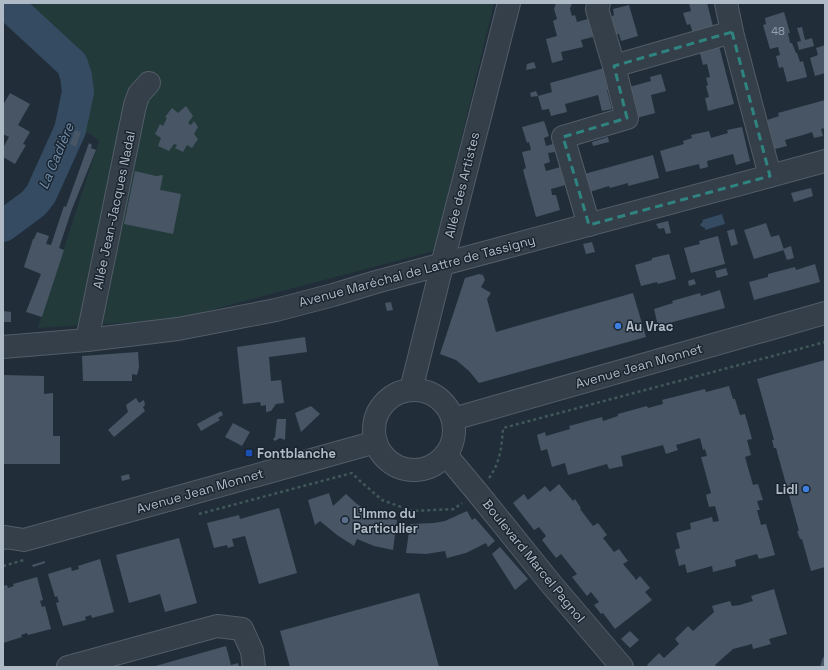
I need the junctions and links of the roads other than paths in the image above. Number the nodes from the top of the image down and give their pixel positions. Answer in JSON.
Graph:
{"nodes":[{"id":1,"x":509,"y":3,"type":"edge"},
{"id":2,"x":599,"y":3,"type":"edge"},
{"id":3,"x":726,"y":3,"type":"edge"},
{"id":4,"x":732,"y":32,"type":"junction"},
{"id":5,"x":614,"y":66,"type":"junction"},
{"id":6,"x":149,"y":83,"type":"dead end"},
{"id":7,"x":825,"y":161,"type":"edge"},
{"id":8,"x":770,"y":176,"type":"junction"},
{"id":9,"x":589,"y":225,"type":"junction"},
{"id":10,"x":442,"y":265,"type":"junction"},
{"id":11,"x":825,"y":313,"type":"edge"},
{"id":12,"x":87,"y":340,"type":"junction"},
{"id":13,"x":3,"y":347,"type":"edge"},
{"id":14,"x":411,"y":390,"type":"junction"},
{"id":15,"x":453,"y":419,"type":"junction"},
{"id":16,"x":376,"y":442,"type":"junction"},
{"id":17,"x":446,"y":455,"type":"junction"},
{"id":18,"x":19,"y":545,"type":"edge"},
{"id":19,"x":3,"y":552,"type":"edge"},
{"id":20,"x":68,"y":667,"type":"edge"},
{"id":21,"x":254,"y":667,"type":"edge"},
{"id":22,"x":622,"y":667,"type":"edge"}],
"edges":[{"from":1,"to":10,"type":"street","name":"Allée des Artistes"},
{"from":2,"to":5,"type":"street"},
{"from":3,"to":4,"type":"street"},
{"from":4,"to":5,"type":"street"},
{"from":4,"to":8,"type":"street"},
{"from":5,"to":9,"type":"street"},
{"from":6,"to":12,"type":"street","name":"Allée Jean-Jacques Nadal"},
{"from":7,"to":8,"type":"street","name":"Avenue Maréchal de Lattre de Tassigny"},
{"from":8,"to":9,"type":"street","name":"Avenue Maréchal de Lattre de Tassigny"},
{"from":9,"to":10,"type":"street","name":"Avenue Maréchal de Lattre de Tassigny"},
{"from":10,"to":12,"type":"street","name":"Avenue Maréchal de Lattre de Tassigny"},
{"from":10,"to":14,"type":"street","name":"Allée des Artistes"},
{"from":11,"to":15,"type":"street","name":"Avenue Jean Monnet"},
{"from":12,"to":13,"type":"street","name":"Avenue Maréchal de Lattre de Tassigny"},
{"from":14,"to":15,"type":"street"},
{"from":14,"to":16,"type":"street"},
{"from":15,"to":17,"type":"street"},
{"from":16,"to":17,"type":"street"},
{"from":16,"to":18,"type":"street","name":"Avenue Jean Monnet"},
{"from":17,"to":22,"type":"street","name":"Boulevard Marcel Pagnol"},
{"from":18,"to":19,"type":"street","name":"Avenue Jean Monnet"},
{"from":20,"to":21,"type":"street"}]}
